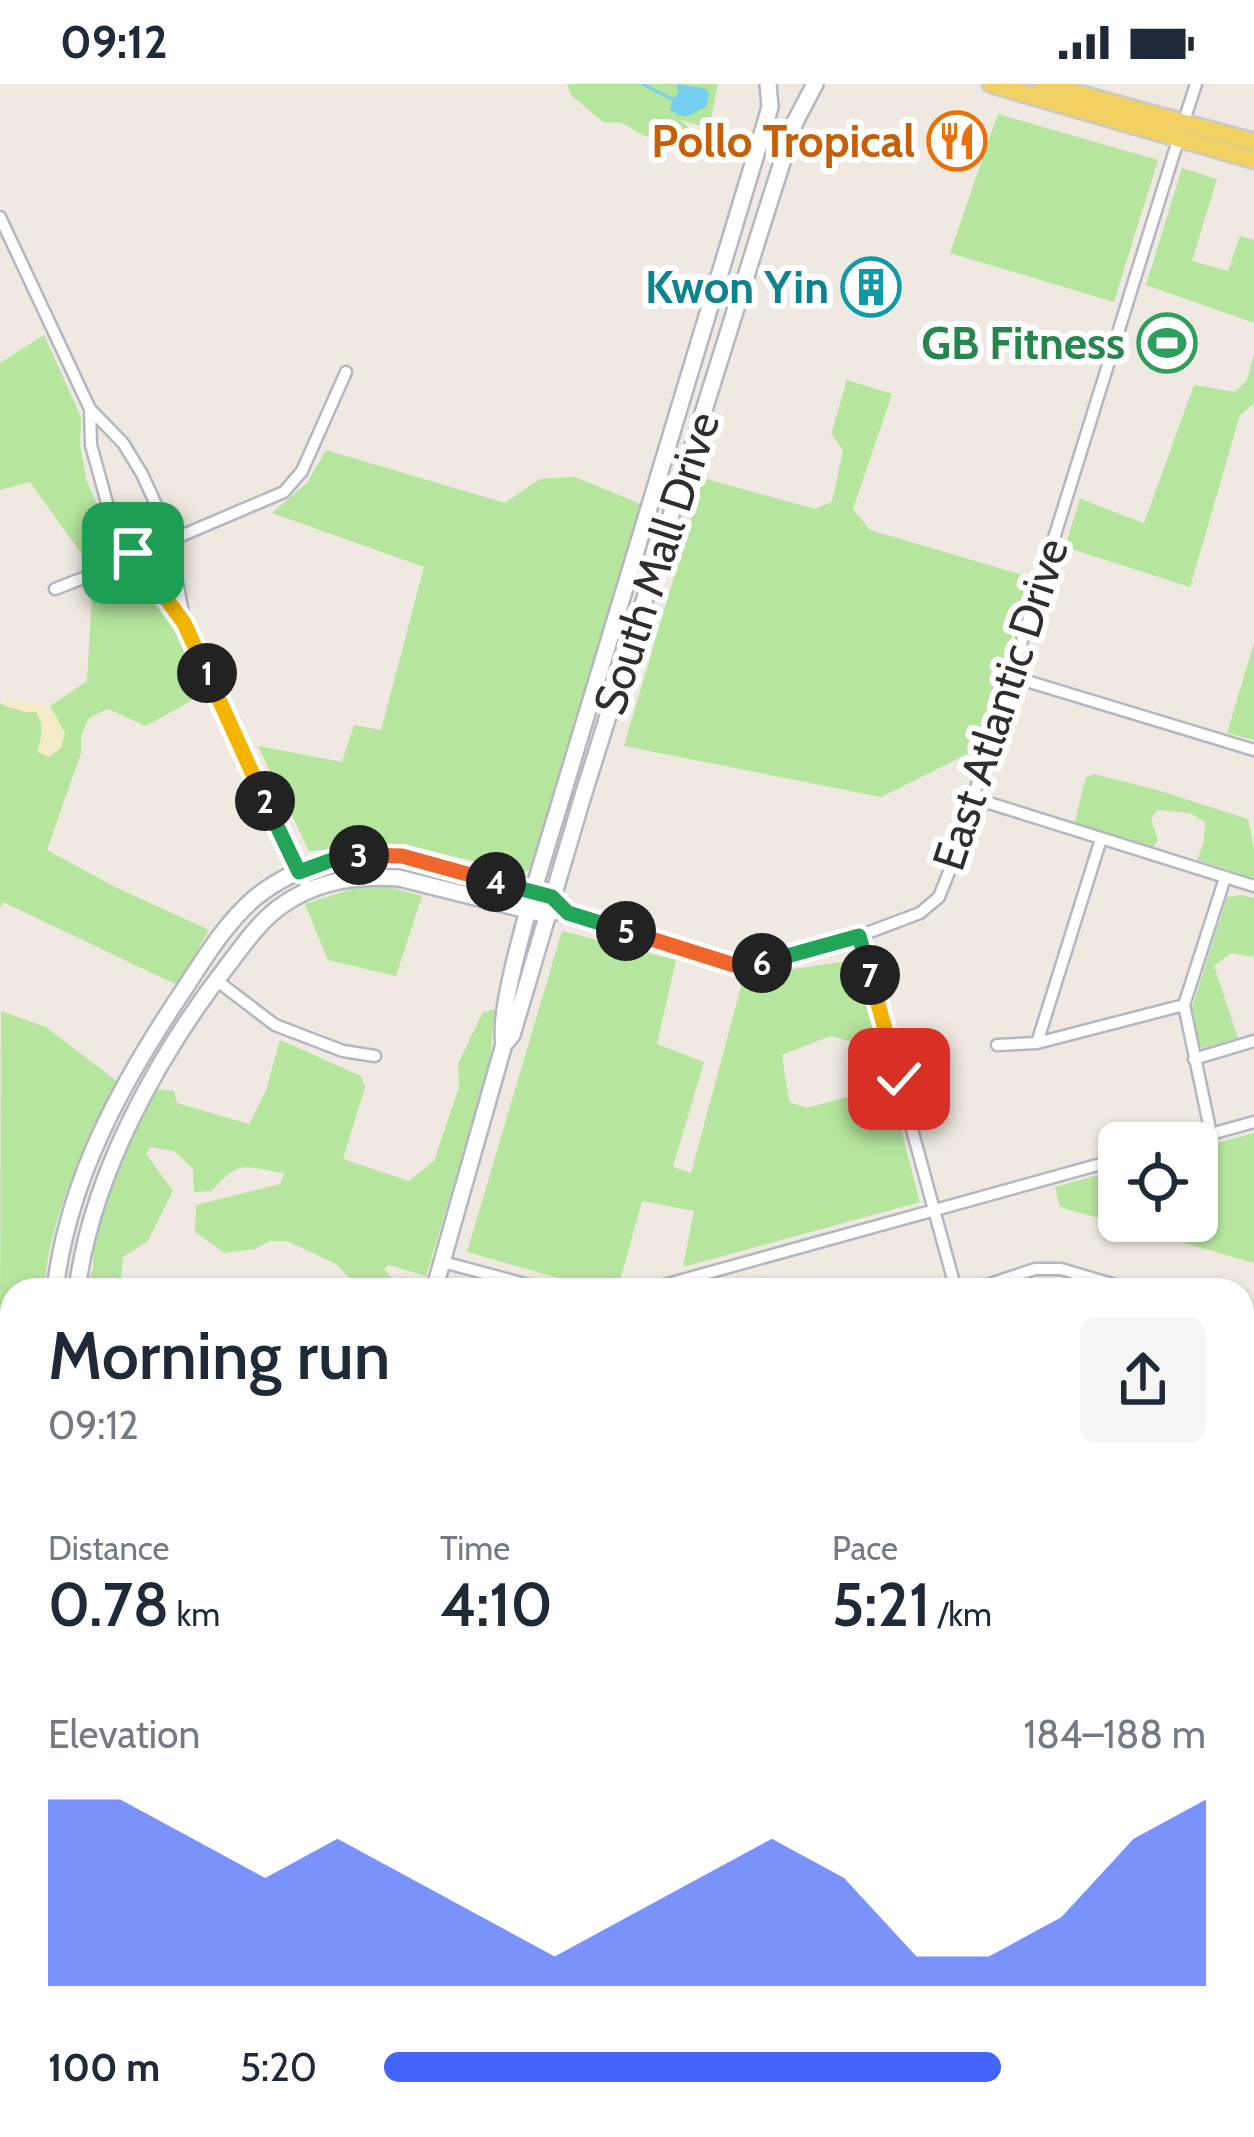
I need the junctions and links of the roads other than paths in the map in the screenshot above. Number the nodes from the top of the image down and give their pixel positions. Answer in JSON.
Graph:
{"nodes":[{"id":1,"x":768,"y":84,"type":"edge"},
{"id":2,"x":815,"y":84,"type":"edge"},
{"id":3,"x":991,"y":84,"type":"edge"},
{"id":4,"x":1043,"y":84,"type":"edge"},
{"id":5,"x":1196,"y":84,"type":"edge"},
{"id":6,"x":1182,"y":129,"type":"junction"},
{"id":7,"x":1254,"y":142,"type":"edge"},
{"id":8,"x":1254,"y":160,"type":"edge"},
{"id":9,"x":0,"y":217,"type":"edge"},
{"id":10,"x":346,"y":372,"type":"dead end"},
{"id":11,"x":90,"y":409,"type":"junction"},
{"id":12,"x":169,"y":542,"type":"junction"},
{"id":13,"x":133,"y":553,"type":"junction"},
{"id":14,"x":56,"y":589,"type":"dead end"},
{"id":15,"x":184,"y":623,"type":"junction"},
{"id":16,"x":1010,"y":676,"type":"junction"},
{"id":17,"x":1254,"y":750,"type":"edge"},
{"id":18,"x":563,"y":794,"type":"junction"},
{"id":19,"x":973,"y":798,"type":"junction"},
{"id":20,"x":582,"y":799,"type":"junction"},
{"id":21,"x":1101,"y":839,"type":"junction"},
{"id":22,"x":299,"y":872,"type":"junction"},
{"id":23,"x":1225,"y":878,"type":"junction"},
{"id":24,"x":1254,"y":886,"type":"edge"},
{"id":25,"x":308,"y":890,"type":"junction"},
{"id":26,"x":533,"y":892,"type":"junction"},
{"id":27,"x":552,"y":897,"type":"junction"},
{"id":28,"x":528,"y":910,"type":"junction"},
{"id":29,"x":568,"y":913,"type":"junction"},
{"id":30,"x":547,"y":915,"type":"junction"},
{"id":31,"x":859,"y":936,"type":"junction"},
{"id":32,"x":216,"y":980,"type":"junction"},
{"id":33,"x":1184,"y":1005,"type":"junction"},
{"id":34,"x":1254,"y":1041,"type":"edge"},
{"id":35,"x":1037,"y":1042,"type":"junction"},
{"id":36,"x":504,"y":1044,"type":"junction"},
{"id":37,"x":998,"y":1045,"type":"dead end"},
{"id":38,"x":375,"y":1056,"type":"dead end"},
{"id":39,"x":1194,"y":1059,"type":"junction"},
{"id":40,"x":1208,"y":1122,"type":"edge"},
{"id":41,"x":1254,"y":1122,"type":"edge"},
{"id":42,"x":1218,"y":1132,"type":"edge"},
{"id":43,"x":1098,"y":1165,"type":"edge"},
{"id":44,"x":935,"y":1209,"type":"junction"},
{"id":45,"x":443,"y":1262,"type":"junction"},
{"id":46,"x":58,"y":1265,"type":"junction"},
{"id":47,"x":80,"y":1268,"type":"junction"},
{"id":48,"x":56,"y":1278,"type":"edge"},
{"id":49,"x":79,"y":1278,"type":"edge"},
{"id":50,"x":438,"y":1278,"type":"edge"},
{"id":51,"x":503,"y":1278,"type":"edge"},
{"id":52,"x":705,"y":1278,"type":"edge"},
{"id":53,"x":953,"y":1278,"type":"edge"},
{"id":54,"x":1008,"y":1278,"type":"edge"},
{"id":55,"x":1091,"y":1278,"type":"edge"}],
"edges":[{"from":1,"to":18,"type":"street","name":"South Mall Drive"},
{"from":2,"to":20,"type":"street","name":"South Mall Drive"},
{"from":3,"to":6,"type":"main road"},
{"from":4,"to":6,"type":"main road"},
{"from":5,"to":6,"type":"street","name":"East Atlantic Drive"},
{"from":6,"to":7,"type":"main road"},
{"from":6,"to":8,"type":"main road"},
{"from":6,"to":16,"type":"street","name":"East Atlantic Drive"},
{"from":9,"to":11,"type":"street"},
{"from":10,"to":12,"type":"street"},
{"from":11,"to":12,"type":"street"},
{"from":11,"to":13,"type":"street"},
{"from":12,"to":13,"type":"street"},
{"from":12,"to":15,"type":"street"},
{"from":13,"to":14,"type":"street"},
{"from":13,"to":15,"type":"street"},
{"from":15,"to":22,"type":"street"},
{"from":16,"to":17,"type":"street"},
{"from":16,"to":19,"type":"street","name":"East Atlantic Drive"},
{"from":18,"to":20,"type":"street"},
{"from":18,"to":26,"type":"street","name":"South Mall Drive"},
{"from":19,"to":21,"type":"street"},
{"from":19,"to":31,"type":"street","name":"East Atlantic Drive"},
{"from":20,"to":27,"type":"street","name":"South Mall Drive"},
{"from":21,"to":23,"type":"street"},
{"from":21,"to":35,"type":"street"},
{"from":22,"to":25,"type":"street"},
{"from":22,"to":26,"type":"street"},
{"from":22,"to":46,"type":"street"},
{"from":23,"to":24,"type":"street"},
{"from":23,"to":33,"type":"street"},
{"from":25,"to":28,"type":"street"},
{"from":25,"to":32,"type":"street"},
{"from":26,"to":27,"type":"street"},
{"from":26,"to":28,"type":"street","name":"South Mall Drive"},
{"from":27,"to":29,"type":"street","name":"East Atlantic Drive"},
{"from":27,"to":30,"type":"street","name":"South Mall Drive"},
{"from":28,"to":30,"type":"street"},
{"from":28,"to":36,"type":"street","name":"South Mall Drive"},
{"from":29,"to":30,"type":"street","name":"East Atlantic Drive"},
{"from":29,"to":31,"type":"street","name":"East Atlantic Drive"},
{"from":30,"to":36,"type":"street","name":"South Mall Drive"},
{"from":31,"to":44,"type":"street"},
{"from":32,"to":38,"type":"street"},
{"from":32,"to":47,"type":"street"},
{"from":33,"to":35,"type":"street"},
{"from":33,"to":39,"type":"street"},
{"from":34,"to":39,"type":"street"},
{"from":35,"to":37,"type":"street"},
{"from":36,"to":45,"type":"street","name":"South Mall Drive"},
{"from":39,"to":40,"type":"street"},
{"from":41,"to":42,"type":"street"},
{"from":43,"to":44,"type":"street"},
{"from":44,"to":52,"type":"street"},
{"from":44,"to":53,"type":"street"},
{"from":45,"to":50,"type":"street","name":"South Mall Drive"},
{"from":45,"to":51,"type":"street"},
{"from":46,"to":47,"type":"street"},
{"from":46,"to":48,"type":"street"},
{"from":47,"to":49,"type":"street"},
{"from":54,"to":55,"type":"street"}]}
